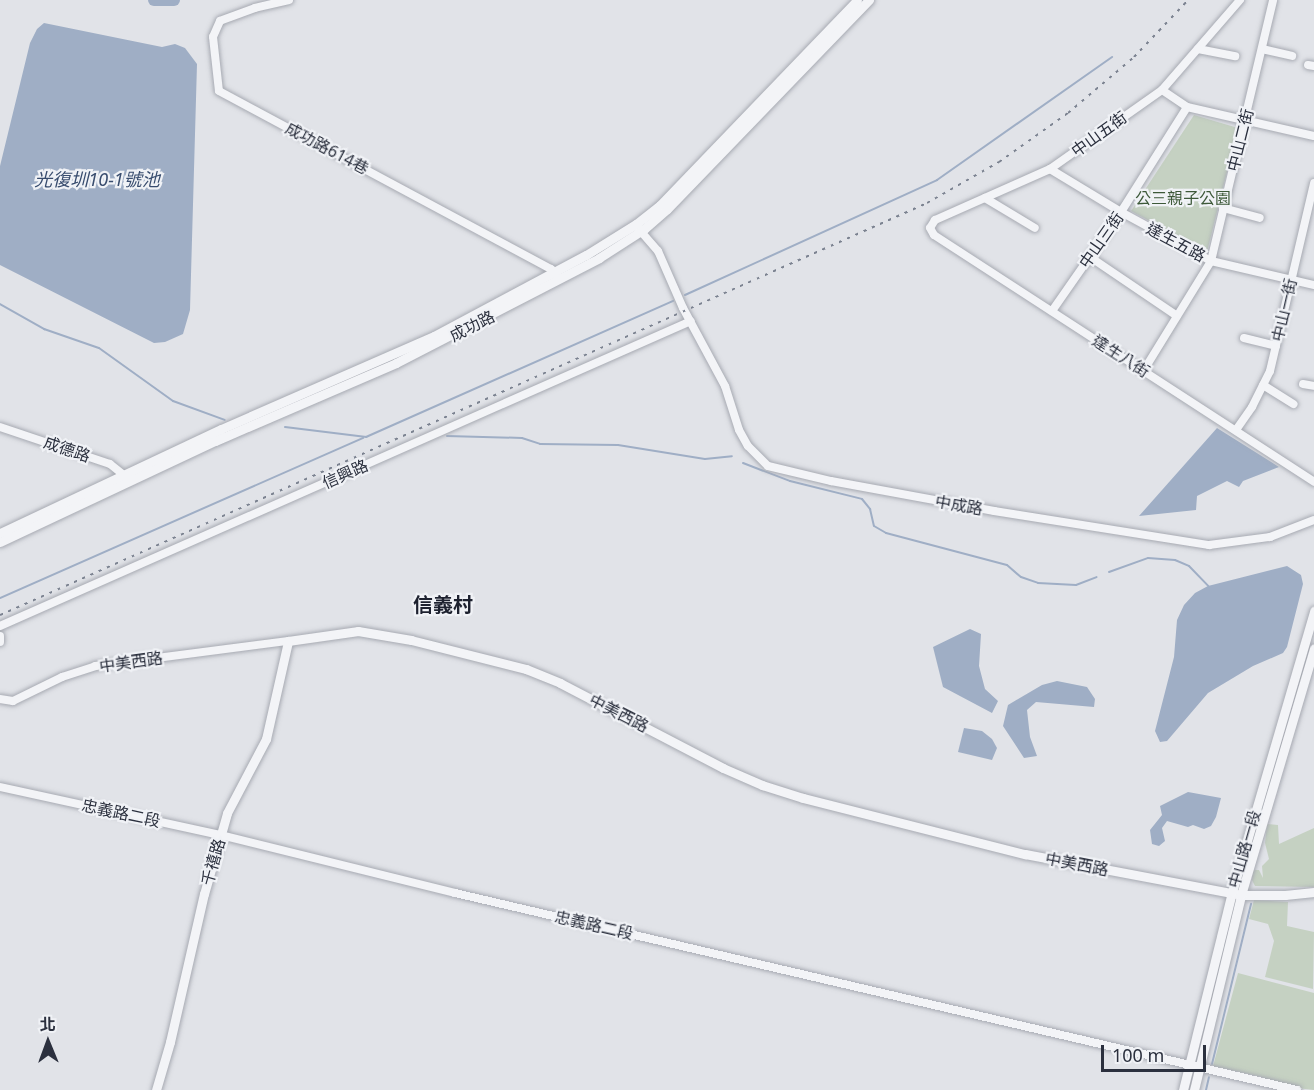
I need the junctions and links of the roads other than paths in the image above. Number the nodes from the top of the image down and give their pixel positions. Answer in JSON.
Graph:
{"nodes":[{"id":1,"x":289,"y":0,"type":"edge"},
{"id":2,"x":857,"y":0,"type":"edge"},
{"id":3,"x":869,"y":0,"type":"edge"},
{"id":4,"x":1240,"y":0,"type":"edge"},
{"id":5,"x":1273,"y":0,"type":"edge"},
{"id":6,"x":1198,"y":49,"type":"junction"},
{"id":7,"x":1262,"y":49,"type":"junction"},
{"id":8,"x":1235,"y":56,"type":"dead end"},
{"id":9,"x":1292,"y":56,"type":"dead end"},
{"id":10,"x":1162,"y":90,"type":"junction"},
{"id":11,"x":1187,"y":107,"type":"junction"},
{"id":12,"x":1245,"y":120,"type":"junction"},
{"id":13,"x":1314,"y":136,"type":"edge"},
{"id":14,"x":1050,"y":169,"type":"junction"},
{"id":15,"x":1314,"y":183,"type":"edge"},
{"id":16,"x":985,"y":198,"type":"junction"},
{"id":17,"x":1223,"y":208,"type":"junction"},
{"id":18,"x":1121,"y":212,"type":"junction"},
{"id":19,"x":1260,"y":218,"type":"dead end"},
{"id":20,"x":638,"y":228,"type":"junction"},
{"id":21,"x":930,"y":228,"type":"joint"},
{"id":22,"x":1035,"y":228,"type":"dead end"},
{"id":23,"x":1090,"y":257,"type":"junction"},
{"id":24,"x":1211,"y":261,"type":"junction"},
{"id":25,"x":556,"y":276,"type":"junction"},
{"id":26,"x":1290,"y":280,"type":"junction"},
{"id":27,"x":1314,"y":285,"type":"edge"},
{"id":28,"x":1052,"y":311,"type":"junction"},
{"id":29,"x":1177,"y":316,"type":"junction"},
{"id":30,"x":691,"y":321,"type":"junction"},
{"id":31,"x":1244,"y":338,"type":"dead end"},
{"id":32,"x":1276,"y":346,"type":"junction"},
{"id":33,"x":1144,"y":370,"type":"junction"},
{"id":34,"x":1304,"y":384,"type":"dead end"},
{"id":35,"x":1263,"y":385,"type":"junction"},
{"id":36,"x":1314,"y":386,"type":"edge"},
{"id":37,"x":1294,"y":404,"type":"dead end"},
{"id":38,"x":0,"y":427,"type":"edge"},
{"id":39,"x":1236,"y":430,"type":"junction"},
{"id":40,"x":126,"y":478,"type":"junction"},
{"id":41,"x":1314,"y":482,"type":"edge"},
{"id":42,"x":1314,"y":520,"type":"edge"},
{"id":43,"x":0,"y":533,"type":"edge"},
{"id":44,"x":0,"y":542,"type":"edge"},
{"id":45,"x":1314,"y":611,"type":"edge"},
{"id":46,"x":0,"y":626,"type":"edge"},
{"id":47,"x":0,"y":636,"type":"edge"},
{"id":48,"x":288,"y":641,"type":"junction"},
{"id":49,"x":0,"y":642,"type":"edge"},
{"id":50,"x":1314,"y":649,"type":"edge"},
{"id":51,"x":0,"y":699,"type":"edge"},
{"id":52,"x":1291,"y":707,"type":"junction"},
{"id":53,"x":0,"y":787,"type":"edge"},
{"id":54,"x":221,"y":835,"type":"junction"},
{"id":55,"x":1314,"y":892,"type":"edge"},
{"id":56,"x":1237,"y":893,"type":"junction"},
{"id":57,"x":1188,"y":1065,"type":"junction"},
{"id":58,"x":1199,"y":1068,"type":"junction"},
{"id":59,"x":156,"y":1090,"type":"edge"},
{"id":60,"x":1183,"y":1090,"type":"edge"},
{"id":61,"x":1194,"y":1090,"type":"edge"},
{"id":62,"x":1297,"y":1090,"type":"edge"}],
"edges":[{"from":1,"to":25,"type":"street","name":"成功路614巷"},
{"from":2,"to":20,"type":"street","name":"成功路"},
{"from":3,"to":20,"type":"street","name":"成功路"},
{"from":4,"to":6,"type":"street","name":"中山五街"},
{"from":5,"to":7,"type":"street","name":"中山二街"},
{"from":6,"to":8,"type":"street"},
{"from":6,"to":10,"type":"street","name":"中山五街"},
{"from":7,"to":9,"type":"street"},
{"from":7,"to":12,"type":"street","name":"中山二街"},
{"from":10,"to":11,"type":"street"},
{"from":10,"to":14,"type":"street","name":"中山五街"},
{"from":11,"to":12,"type":"street"},
{"from":11,"to":18,"type":"street","name":"中山三街"},
{"from":12,"to":13,"type":"street"},
{"from":12,"to":17,"type":"street","name":"中山二街"},
{"from":14,"to":16,"type":"street","name":"中山五街"},
{"from":14,"to":18,"type":"street","name":"達生五路"},
{"from":15,"to":26,"type":"street","name":"中山一街"},
{"from":16,"to":21,"type":"street","name":"中山五街"},
{"from":16,"to":22,"type":"street"},
{"from":17,"to":19,"type":"street"},
{"from":17,"to":24,"type":"street","name":"中山二街"},
{"from":18,"to":23,"type":"street","name":"中山三街"},
{"from":18,"to":24,"type":"street","name":"達生五路"},
{"from":20,"to":25,"type":"street","name":"成功路"},
{"from":20,"to":30,"type":"street","name":"中成路"},
{"from":21,"to":28,"type":"street","name":"達生八街"},
{"from":23,"to":28,"type":"street","name":"中山三街"},
{"from":23,"to":29,"type":"street"},
{"from":24,"to":26,"type":"street","name":"達生五路"},
{"from":24,"to":29,"type":"street","name":"中山二街"},
{"from":25,"to":40,"type":"street","name":"成功路"},
{"from":26,"to":27,"type":"street","name":"達生五路"},
{"from":26,"to":32,"type":"street","name":"中山一街"},
{"from":28,"to":33,"type":"street","name":"達生八街"},
{"from":29,"to":33,"type":"street","name":"中山二街"},
{"from":30,"to":42,"type":"street","name":"中成路"},
{"from":30,"to":46,"type":"street","name":"信興路"},
{"from":31,"to":32,"type":"street"},
{"from":32,"to":35,"type":"street","name":"中山一街"},
{"from":33,"to":39,"type":"street","name":"達生八街"},
{"from":34,"to":36,"type":"street"},
{"from":35,"to":37,"type":"street"},
{"from":35,"to":39,"type":"street","name":"中山一街"},
{"from":38,"to":40,"type":"street","name":"成德路"},
{"from":39,"to":41,"type":"street","name":"達生八街"},
{"from":40,"to":43,"type":"street","name":"成功路"},
{"from":40,"to":44,"type":"street","name":"成功路"},
{"from":45,"to":52,"type":"street","name":"中山路一段"},
{"from":47,"to":49,"type":"street"},
{"from":48,"to":51,"type":"street","name":"中美西路"},
{"from":48,"to":54,"type":"street","name":"千禧路"},
{"from":48,"to":56,"type":"street","name":"中美西路"},
{"from":50,"to":52,"type":"street","name":"中山路一段"},
{"from":52,"to":56,"type":"street","name":"中山路一段"},
{"from":53,"to":54,"type":"street","name":"忠義路二段"},
{"from":54,"to":57,"type":"street","name":"忠義路二段"},
{"from":54,"to":59,"type":"street","name":"千禧路"},
{"from":55,"to":56,"type":"street","name":"中美西路"},
{"from":56,"to":57,"type":"street","name":"中山路一段"},
{"from":56,"to":58,"type":"street","name":"中山路一段"},
{"from":57,"to":58,"type":"street","name":"忠義路二段"},
{"from":57,"to":60,"type":"street","name":"中山路一段"},
{"from":58,"to":61,"type":"street","name":"中山路一段"},
{"from":58,"to":62,"type":"street","name":"忠義路二段"}]}
